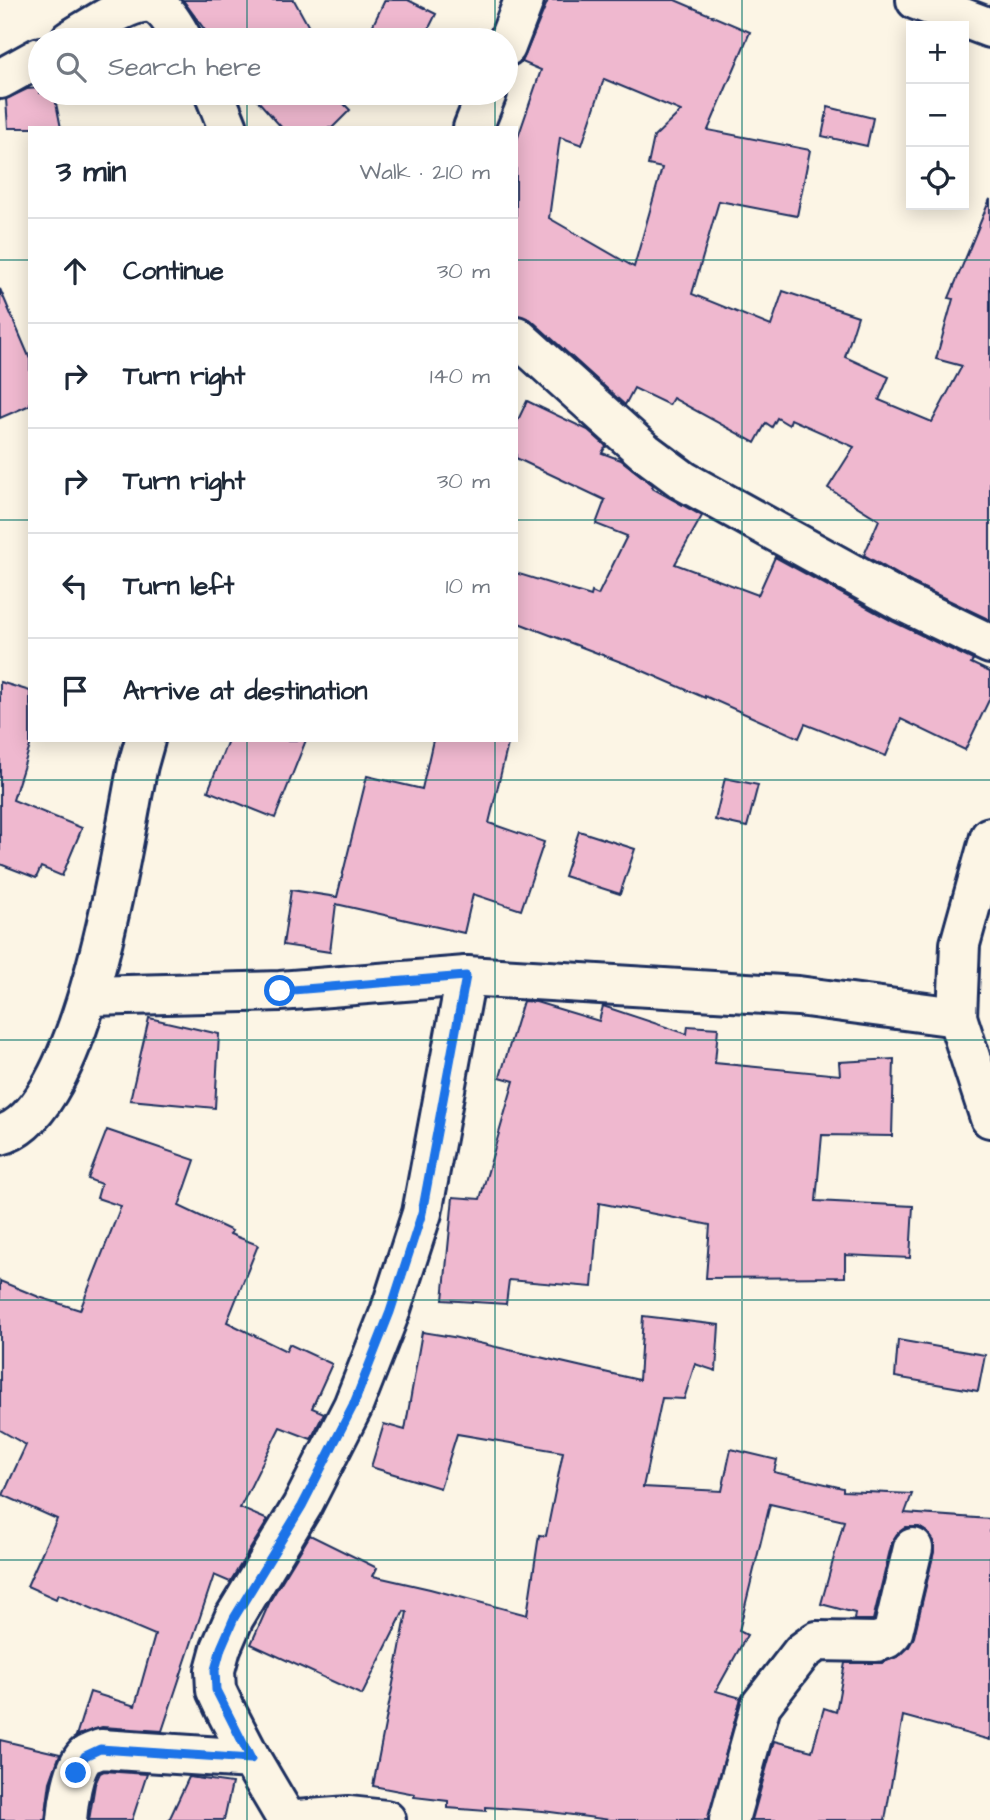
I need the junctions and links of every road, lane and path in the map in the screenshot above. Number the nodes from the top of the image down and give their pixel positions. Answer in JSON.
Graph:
{"nodes":[{"id":1,"x":524,"y":0,"type":"edge"},
{"id":2,"x":916,"y":0,"type":"edge"},
{"id":3,"x":91,"y":28,"type":"edge"},
{"id":4,"x":175,"y":28,"type":"edge"},
{"id":5,"x":513,"y":28,"type":"edge"},
{"id":6,"x":990,"y":28,"type":"edge"},
{"id":7,"x":28,"y":64,"type":"edge"},
{"id":8,"x":0,"y":79,"type":"edge"},
{"id":9,"x":219,"y":105,"type":"edge"},
{"id":10,"x":482,"y":105,"type":"edge"},
{"id":11,"x":227,"y":126,"type":"edge"},
{"id":12,"x":474,"y":126,"type":"edge"},
{"id":13,"x":518,"y":338,"type":"edge"},
{"id":14,"x":990,"y":644,"type":"edge"},
{"id":15,"x":144,"y":742,"type":"edge"},
{"id":16,"x":990,"y":837,"type":"edge"},
{"id":17,"x":466,"y":976,"type":"junction"},
{"id":18,"x":89,"y":996,"type":"junction"},
{"id":19,"x":957,"y":1017,"type":"junction"},
{"id":20,"x":990,"y":1118,"type":"edge"},
{"id":21,"x":0,"y":1135,"type":"edge"},
{"id":22,"x":913,"y":1548,"type":"dead end"},
{"id":23,"x":251,"y":1759,"type":"junction"},
{"id":24,"x":67,"y":1820,"type":"edge"},
{"id":25,"x":287,"y":1820,"type":"edge"},
{"id":26,"x":297,"y":1820,"type":"edge"},
{"id":27,"x":386,"y":1820,"type":"edge"},
{"id":28,"x":729,"y":1820,"type":"edge"}],
"edges":[{"from":1,"to":5,"type":"street"},
{"from":2,"to":6,"type":"street"},
{"from":3,"to":4,"type":"street"},
{"from":7,"to":8,"type":"street"},
{"from":9,"to":11,"type":"street"},
{"from":10,"to":12,"type":"street"},
{"from":13,"to":14,"type":"street"},
{"from":15,"to":18,"type":"street"},
{"from":16,"to":19,"type":"street"},
{"from":17,"to":18,"type":"street"},
{"from":17,"to":19,"type":"street"},
{"from":17,"to":23,"type":"street"},
{"from":18,"to":21,"type":"street"},
{"from":19,"to":20,"type":"street"},
{"from":22,"to":28,"type":"street"},
{"from":23,"to":24,"type":"street"},
{"from":23,"to":25,"type":"street"},
{"from":26,"to":27,"type":"street"}]}
